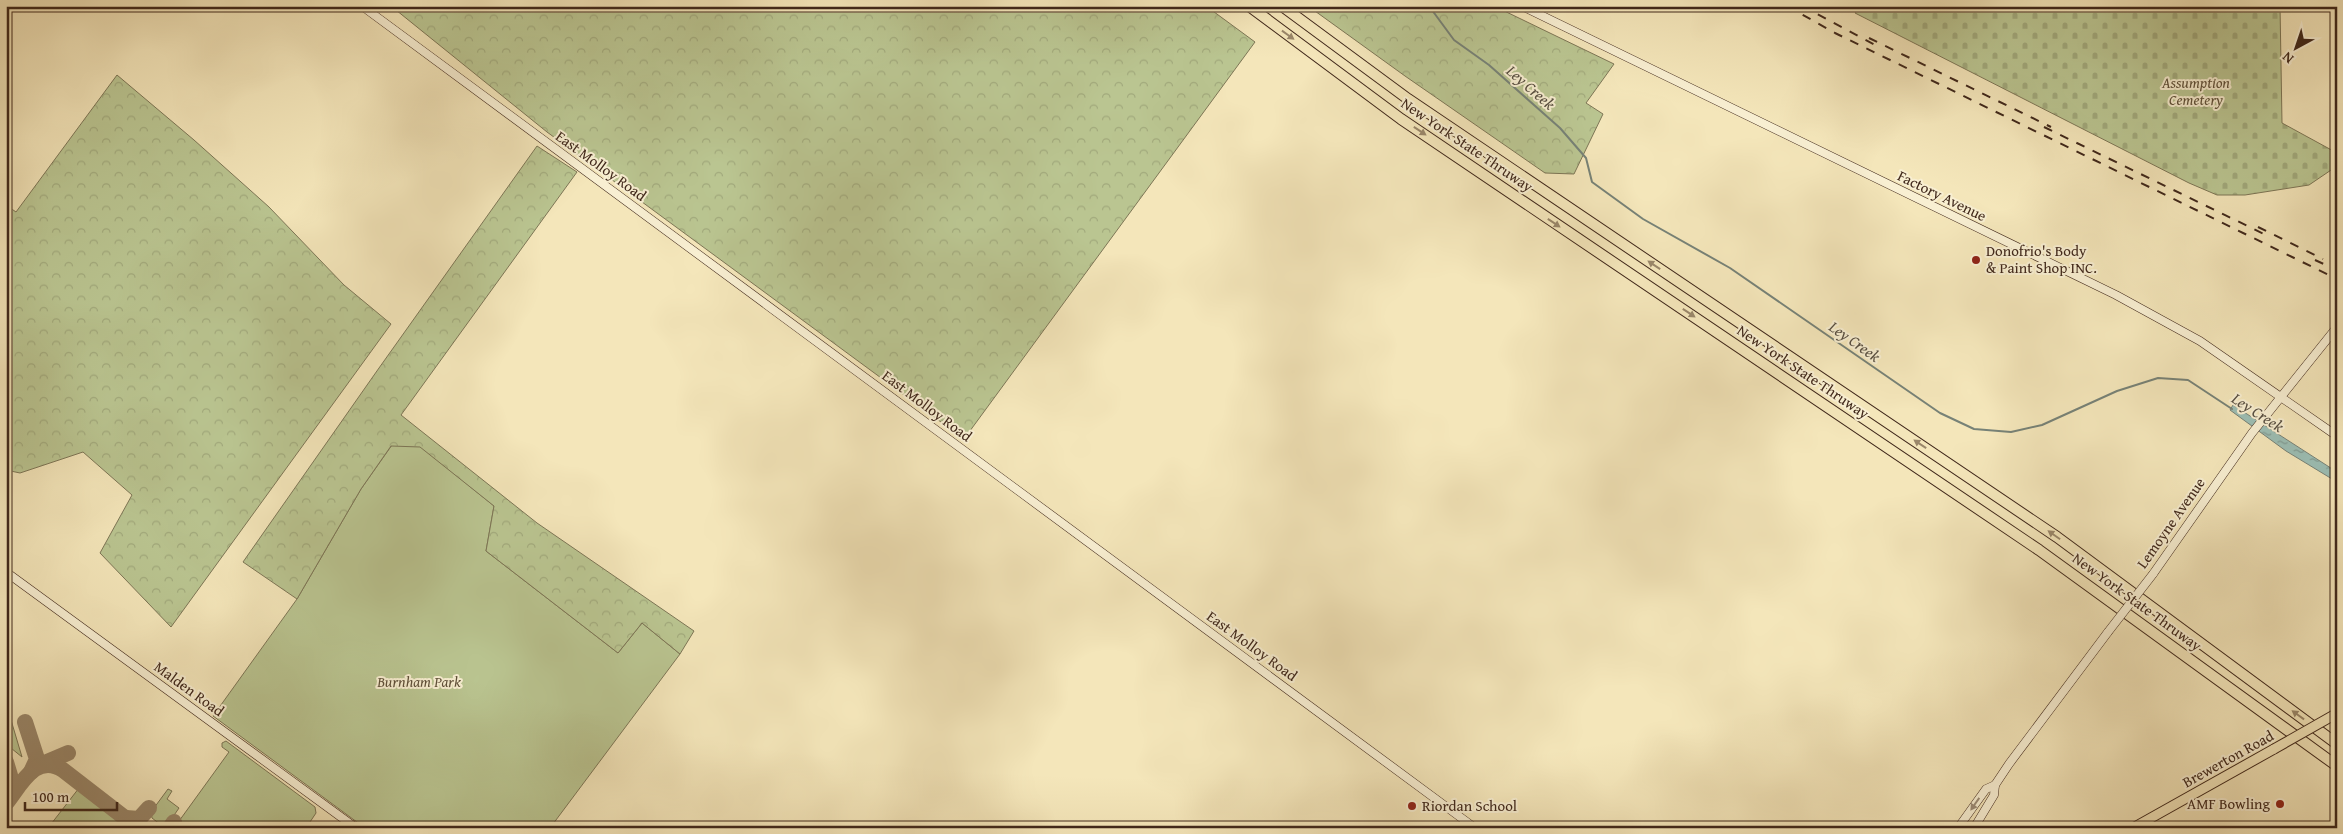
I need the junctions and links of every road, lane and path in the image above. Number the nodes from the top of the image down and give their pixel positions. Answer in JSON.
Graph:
{"nodes":[{"id":1,"x":362,"y":6,"type":"edge"},
{"id":2,"x":1249,"y":6,"type":"edge"},
{"id":3,"x":1282,"y":6,"type":"edge"},
{"id":4,"x":1522,"y":6,"type":"edge"},
{"id":5,"x":2337,"y":327,"type":"edge"},
{"id":6,"x":2282,"y":396,"type":"junction"},
{"id":7,"x":2337,"y":436,"type":"edge"},
{"id":8,"x":6,"y":572,"type":"edge"},
{"id":9,"x":2336,"y":714,"type":"edge"},
{"id":10,"x":2337,"y":744,"type":"edge"},
{"id":11,"x":2337,"y":766,"type":"edge"},
{"id":12,"x":1995,"y":785,"type":"junction"},
{"id":13,"x":356,"y":828,"type":"edge"},
{"id":14,"x":1474,"y":828,"type":"edge"},
{"id":15,"x":1958,"y":828,"type":"edge"},
{"id":16,"x":1974,"y":828,"type":"edge"},
{"id":17,"x":2132,"y":828,"type":"edge"}],
"edges":[{"from":1,"to":14,"type":"street","name":"East Molloy Road"},
{"from":2,"to":11,"type":"highway","name":"New York State Thruway","one_way":true},
{"from":10,"to":3,"type":"highway","name":"New York State Thruway","one_way":true},
{"from":4,"to":6,"type":"street","name":"Factory Avenue"},
{"from":5,"to":6,"type":"street","name":"Lemoyne Avenue"},
{"from":6,"to":7,"type":"street","name":"Factory Avenue"},
{"from":6,"to":12,"type":"street","name":"Lemoyne Avenue","bridge":true},
{"from":8,"to":13,"type":"street","name":"Malden Road"},
{"from":9,"to":17,"type":"main road","name":"Brewerton Road","bridge":true},
{"from":12,"to":15,"type":"street","name":"Lemoyne Avenue","one_way":true},
{"from":12,"to":16,"type":"street","name":"Lemoyne Avenue"}]}
